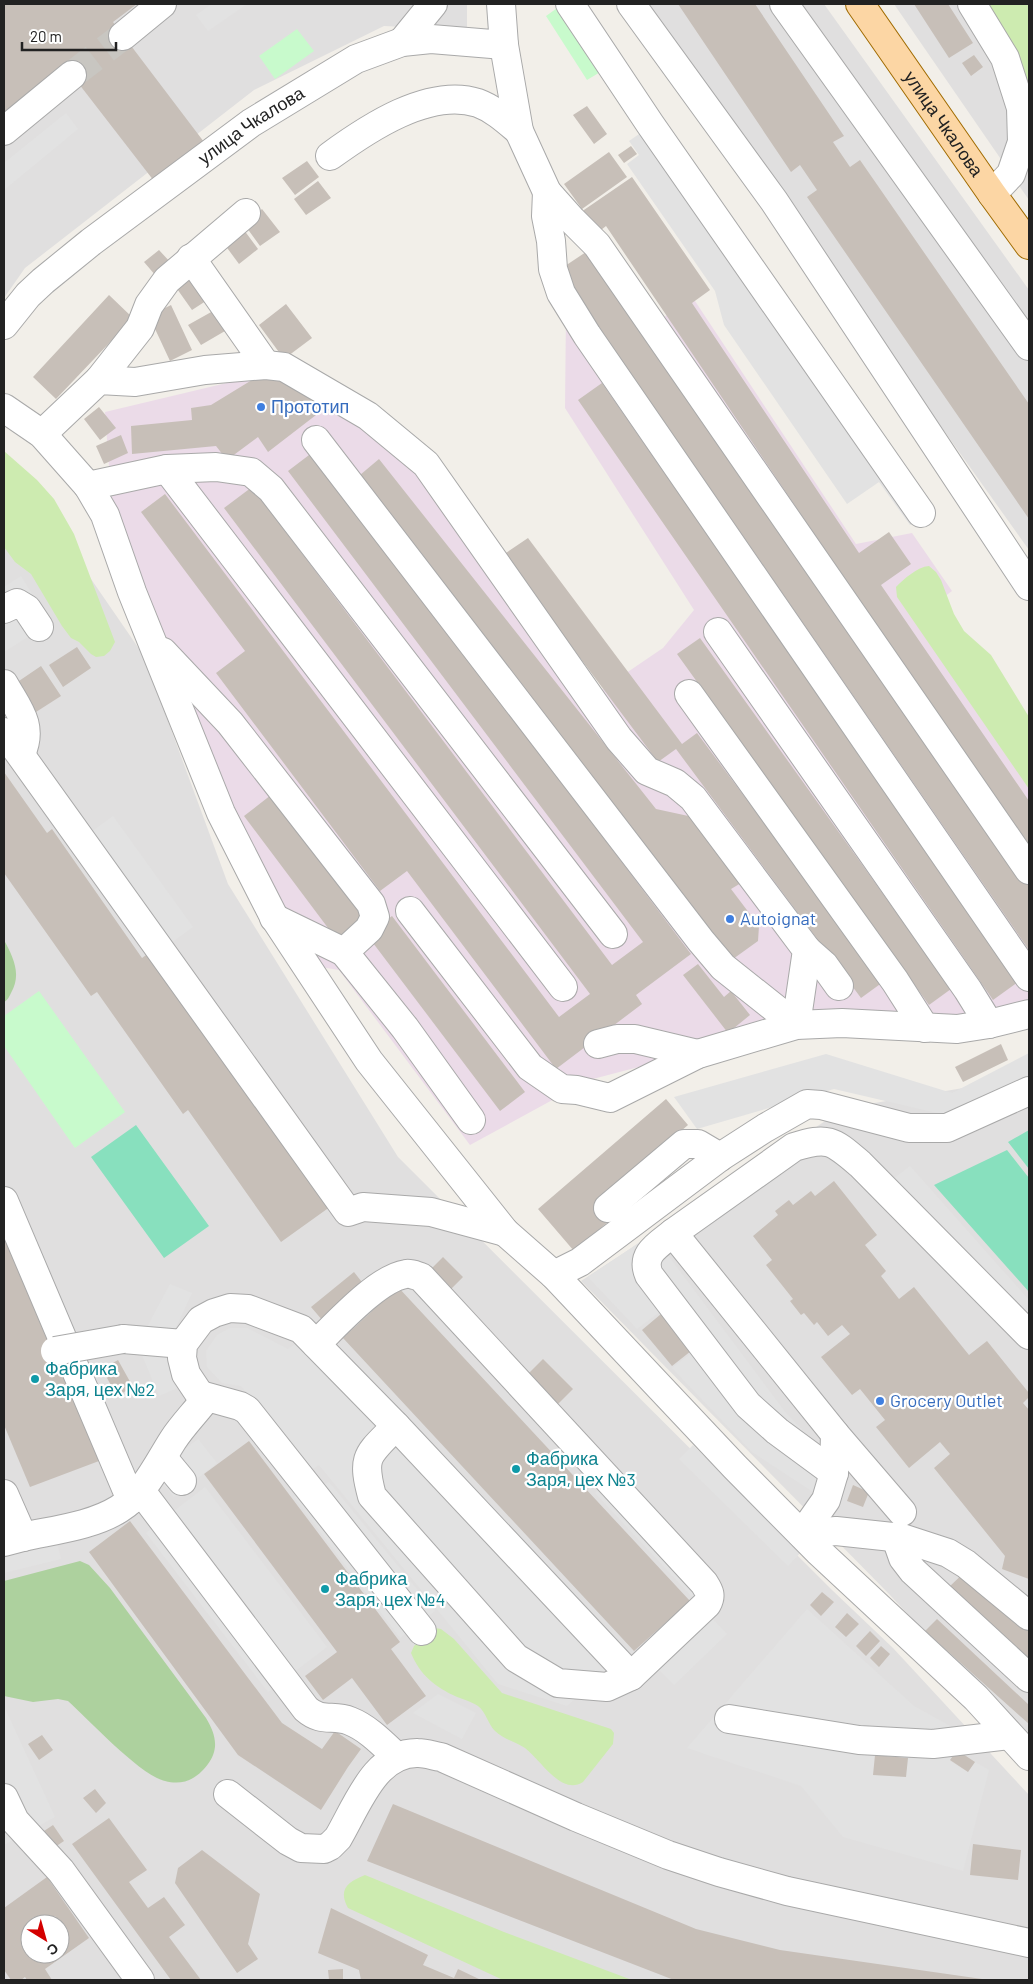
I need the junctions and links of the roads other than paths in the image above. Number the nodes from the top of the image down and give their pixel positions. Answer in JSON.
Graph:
{"nodes":[{"id":1,"x":162,"y":4,"type":"edge"},
{"id":2,"x":433,"y":4,"type":"edge"},
{"id":3,"x":501,"y":4,"type":"edge"},
{"id":4,"x":570,"y":4,"type":"edge"},
{"id":5,"x":630,"y":4,"type":"edge"},
{"id":6,"x":784,"y":4,"type":"edge"},
{"id":7,"x":860,"y":4,"type":"edge"},
{"id":8,"x":972,"y":4,"type":"edge"},
{"id":9,"x":123,"y":36,"type":"tunnel mouth"},
{"id":10,"x":402,"y":42,"type":"junction"},
{"id":11,"x":504,"y":45,"type":"junction"},
{"id":12,"x":72,"y":75,"type":"tunnel mouth"},
{"id":13,"x":4,"y":130,"type":"edge"},
{"id":14,"x":520,"y":131,"type":"junction"},
{"id":15,"x":330,"y":156,"type":"dead end"},
{"id":16,"x":546,"y":192,"type":"junction"},
{"id":17,"x":992,"y":194,"type":"junction"},
{"id":18,"x":246,"y":213,"type":"dead end"},
{"id":19,"x":1029,"y":244,"type":"edge"},
{"id":20,"x":191,"y":258,"type":"junction"},
{"id":21,"x":4,"y":325,"type":"edge"},
{"id":22,"x":1029,"y":346,"type":"edge"},
{"id":23,"x":266,"y":365,"type":"junction"},
{"id":24,"x":99,"y":380,"type":"junction"},
{"id":25,"x":4,"y":408,"type":"edge"},
{"id":26,"x":42,"y":434,"type":"junction"},
{"id":27,"x":316,"y":440,"type":"dead end"},
{"id":28,"x":167,"y":469,"type":"junction"},
{"id":29,"x":88,"y":486,"type":"junction"},
{"id":30,"x":920,"y":513,"type":"dead end"},
{"id":31,"x":1029,"y":586,"type":"edge"},
{"id":32,"x":4,"y":609,"type":"edge"},
{"id":33,"x":39,"y":627,"type":"dead end"},
{"id":34,"x":718,"y":632,"type":"dead end"},
{"id":35,"x":153,"y":642,"type":"junction"},
{"id":36,"x":4,"y":684,"type":"edge"},
{"id":37,"x":689,"y":694,"type":"dead end"},
{"id":38,"x":4,"y":732,"type":"edge"},
{"id":39,"x":21,"y":754,"type":"junction"},
{"id":40,"x":1029,"y":870,"type":"edge"},
{"id":41,"x":410,"y":911,"type":"dead end"},
{"id":42,"x":274,"y":917,"type":"junction"},
{"id":43,"x":613,"y":934,"type":"dead end"},
{"id":44,"x":807,"y":950,"type":"junction"},
{"id":45,"x":344,"y":952,"type":"junction"},
{"id":46,"x":1029,"y":977,"type":"edge"},
{"id":47,"x":839,"y":986,"type":"dead end"},
{"id":48,"x":563,"y":987,"type":"dead end"},
{"id":49,"x":1029,"y":1014,"type":"edge"},
{"id":50,"x":989,"y":1024,"type":"junction"},
{"id":51,"x":796,"y":1025,"type":"junction"},
{"id":52,"x":925,"y":1028,"type":"junction"},
{"id":53,"x":598,"y":1044,"type":"dead end"},
{"id":54,"x":698,"y":1054,"type":"junction"},
{"id":55,"x":1029,"y":1091,"type":"edge"},
{"id":56,"x":471,"y":1120,"type":"dead end"},
{"id":57,"x":720,"y":1156,"type":"junction"},
{"id":58,"x":4,"y":1201,"type":"edge"},
{"id":59,"x":608,"y":1208,"type":"dead end"},
{"id":60,"x":505,"y":1232,"type":"junction"},
{"id":61,"x":673,"y":1233,"type":"junction"},
{"id":62,"x":554,"y":1275,"type":"junction"},
{"id":63,"x":1029,"y":1335,"type":"edge"},
{"id":64,"x":183,"y":1344,"type":"junction"},
{"id":65,"x":316,"y":1344,"type":"junction"},
{"id":66,"x":55,"y":1351,"type":"dead end"},
{"id":67,"x":204,"y":1401,"type":"junction"},
{"id":68,"x":396,"y":1426,"type":"junction"},
{"id":69,"x":835,"y":1434,"type":"junction"},
{"id":70,"x":163,"y":1458,"type":"junction"},
{"id":71,"x":834,"y":1473,"type":"junction"},
{"id":72,"x":182,"y":1481,"type":"dead end"},
{"id":73,"x":4,"y":1494,"type":"edge"},
{"id":74,"x":136,"y":1496,"type":"junction"},
{"id":75,"x":899,"y":1525,"type":"junction"},
{"id":76,"x":802,"y":1534,"type":"junction"},
{"id":77,"x":13,"y":1540,"type":"edge"},
{"id":78,"x":1029,"y":1616,"type":"edge"},
{"id":79,"x":422,"y":1631,"type":"dead end"},
{"id":80,"x":631,"y":1676,"type":"junction"},
{"id":81,"x":1029,"y":1678,"type":"edge"},
{"id":82,"x":729,"y":1719,"type":"dead end"},
{"id":83,"x":1009,"y":1735,"type":"junction"},
{"id":84,"x":1029,"y":1756,"type":"edge"},
{"id":85,"x":398,"y":1757,"type":"junction"},
{"id":86,"x":228,"y":1794,"type":"dead end"},
{"id":87,"x":4,"y":1798,"type":"edge"},
{"id":88,"x":1029,"y":1943,"type":"edge"},
{"id":89,"x":140,"y":1980,"type":"edge"}],
"edges":[{"from":1,"to":9,"type":"street"},
{"from":2,"to":10,"type":"street"},
{"from":3,"to":11,"type":"street"},
{"from":4,"to":30,"type":"street"},
{"from":5,"to":31,"type":"street"},
{"from":6,"to":22,"type":"street"},
{"from":7,"to":17,"type":"main road","name":"улица Чкалова"},
{"from":8,"to":17,"type":"street"},
{"from":10,"to":11,"type":"street","name":"улица Чкалова"},
{"from":10,"to":21,"type":"street","name":"улица Чкалова"},
{"from":11,"to":14,"type":"street"},
{"from":12,"to":13,"type":"street"},
{"from":14,"to":15,"type":"street"},
{"from":14,"to":16,"type":"street"},
{"from":16,"to":40,"type":"street"},
{"from":16,"to":46,"type":"street"},
{"from":17,"to":19,"type":"main road","name":"улица Чкалова"},
{"from":18,"to":20,"type":"street"},
{"from":20,"to":23,"type":"street"},
{"from":20,"to":24,"type":"street"},
{"from":23,"to":24,"type":"street"},
{"from":23,"to":44,"type":"street"},
{"from":24,"to":26,"type":"street"},
{"from":25,"to":26,"type":"street"},
{"from":26,"to":29,"type":"street"},
{"from":27,"to":51,"type":"street"},
{"from":28,"to":29,"type":"street"},
{"from":28,"to":43,"type":"street"},
{"from":28,"to":48,"type":"street"},
{"from":29,"to":35,"type":"street"},
{"from":32,"to":33,"type":"street"},
{"from":34,"to":50,"type":"street"},
{"from":35,"to":42,"type":"street"},
{"from":35,"to":45,"type":"street"},
{"from":36,"to":39,"type":"street"},
{"from":37,"to":52,"type":"street"},
{"from":38,"to":39,"type":"street"},
{"from":39,"to":60,"type":"street"},
{"from":41,"to":54,"type":"street"},
{"from":42,"to":45,"type":"street"},
{"from":42,"to":60,"type":"street"},
{"from":44,"to":47,"type":"street"},
{"from":44,"to":51,"type":"street"},
{"from":45,"to":56,"type":"street"},
{"from":49,"to":50,"type":"street"},
{"from":50,"to":52,"type":"street"},
{"from":51,"to":52,"type":"street"},
{"from":51,"to":54,"type":"street"},
{"from":53,"to":54,"type":"street"},
{"from":55,"to":57,"type":"street"},
{"from":57,"to":59,"type":"street"},
{"from":57,"to":62,"type":"street"},
{"from":58,"to":74,"type":"street"},
{"from":60,"to":62,"type":"street"},
{"from":61,"to":63,"type":"street"},
{"from":61,"to":69,"type":"street"},
{"from":61,"to":71,"type":"street"},
{"from":62,"to":76,"type":"street"},
{"from":64,"to":65,"type":"street"},
{"from":64,"to":66,"type":"street","bridge":true},
{"from":64,"to":67,"type":"street"},
{"from":65,"to":68,"type":"street"},
{"from":65,"to":80,"type":"street"},
{"from":67,"to":70,"type":"street"},
{"from":67,"to":79,"type":"street"},
{"from":68,"to":80,"type":"street"},
{"from":68,"to":80,"type":"street"},
{"from":69,"to":71,"type":"street"},
{"from":69,"to":75,"type":"street"},
{"from":70,"to":72,"type":"street"},
{"from":70,"to":74,"type":"street"},
{"from":71,"to":76,"type":"street"},
{"from":73,"to":77,"type":"street"},
{"from":74,"to":77,"type":"street"},
{"from":74,"to":85,"type":"street"},
{"from":75,"to":76,"type":"street"},
{"from":75,"to":78,"type":"street"},
{"from":75,"to":81,"type":"street"},
{"from":76,"to":83,"type":"street"},
{"from":82,"to":83,"type":"street"},
{"from":83,"to":84,"type":"street"},
{"from":85,"to":86,"type":"street"},
{"from":85,"to":88,"type":"street"},
{"from":87,"to":89,"type":"street"}]}
